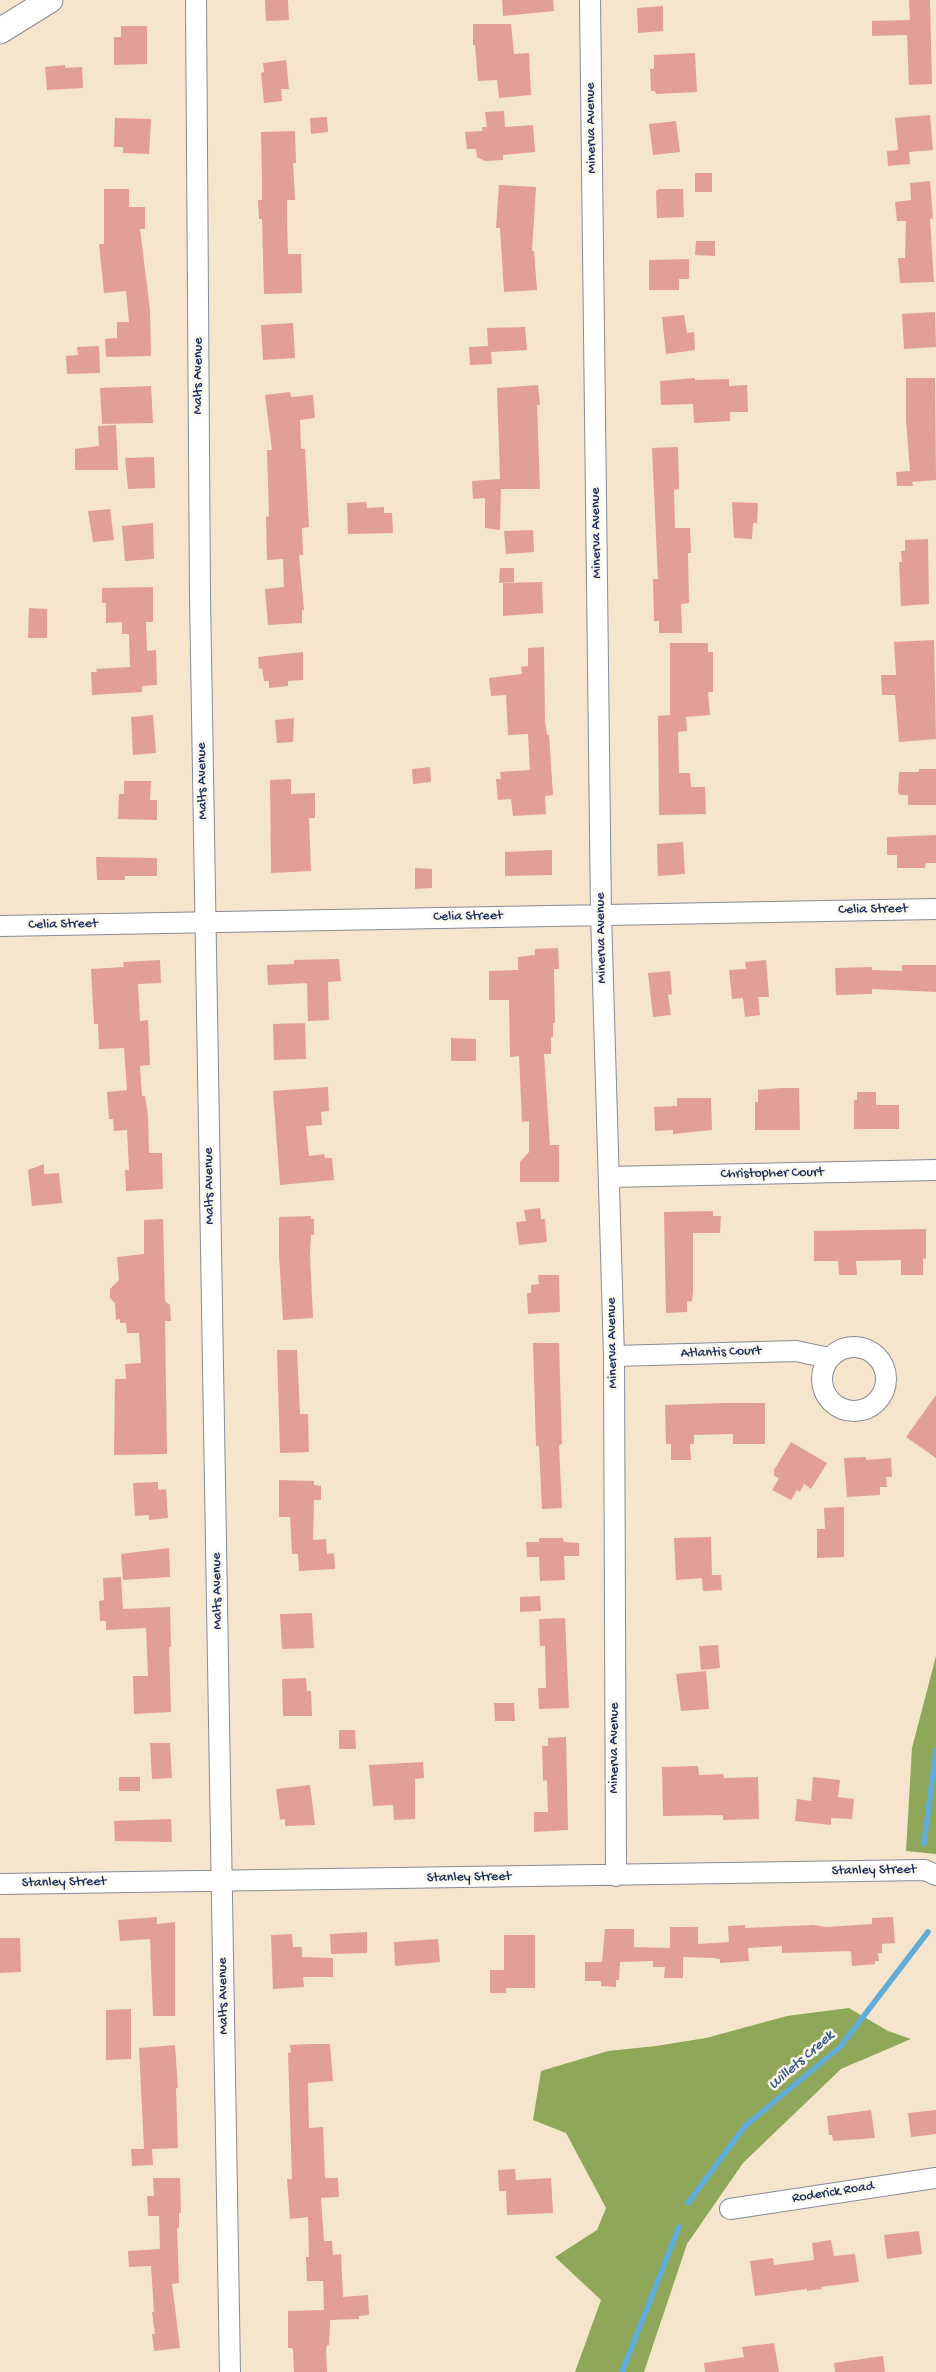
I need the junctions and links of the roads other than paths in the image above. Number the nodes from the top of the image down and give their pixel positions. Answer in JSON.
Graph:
{"nodes":[{"id":1,"x":50,"y":0,"type":"edge"},
{"id":2,"x":196,"y":0,"type":"edge"},
{"id":3,"x":590,"y":0,"type":"edge"},
{"id":4,"x":0,"y":31,"type":"edge"},
{"id":5,"x":936,"y":909,"type":"edge"},
{"id":6,"x":601,"y":914,"type":"junction"},
{"id":7,"x":205,"y":923,"type":"junction"},
{"id":8,"x":0,"y":926,"type":"edge"},
{"id":9,"x":936,"y":1170,"type":"edge"},
{"id":10,"x":608,"y":1177,"type":"junction"},
{"id":11,"x":614,"y":1356,"type":"junction"},
{"id":12,"x":829,"y":1358,"type":"dead end"},
{"id":13,"x":936,"y":1875,"type":"edge"},
{"id":14,"x":616,"y":1876,"type":"junction"},
{"id":15,"x":223,"y":1880,"type":"junction"},
{"id":16,"x":0,"y":1884,"type":"edge"},
{"id":17,"x":936,"y":2178,"type":"edge"},
{"id":18,"x":730,"y":2209,"type":"dead end"},
{"id":19,"x":230,"y":2372,"type":"edge"}],
"edges":[{"from":1,"to":4,"type":"street"},
{"from":2,"to":7,"type":"street","name":"Malts Avenue"},
{"from":3,"to":6,"type":"street","name":"Minerva Avenue"},
{"from":5,"to":6,"type":"street","name":"Celia Street"},
{"from":6,"to":7,"type":"street","name":"Celia Street"},
{"from":6,"to":10,"type":"street","name":"Minerva Avenue"},
{"from":7,"to":8,"type":"street","name":"Celia Street"},
{"from":7,"to":15,"type":"street","name":"Malts Avenue"},
{"from":9,"to":10,"type":"street","name":"Christopher Court"},
{"from":10,"to":11,"type":"street","name":"Minerva Avenue"},
{"from":11,"to":12,"type":"street","name":"Atlantis Court"},
{"from":11,"to":14,"type":"street","name":"Minerva Avenue"},
{"from":13,"to":14,"type":"street","name":"Stanley Street"},
{"from":14,"to":15,"type":"street","name":"Stanley Street"},
{"from":15,"to":16,"type":"street","name":"Stanley Street"},
{"from":15,"to":19,"type":"street","name":"Malts Avenue"},
{"from":17,"to":18,"type":"street","name":"Roderick Road"}]}
